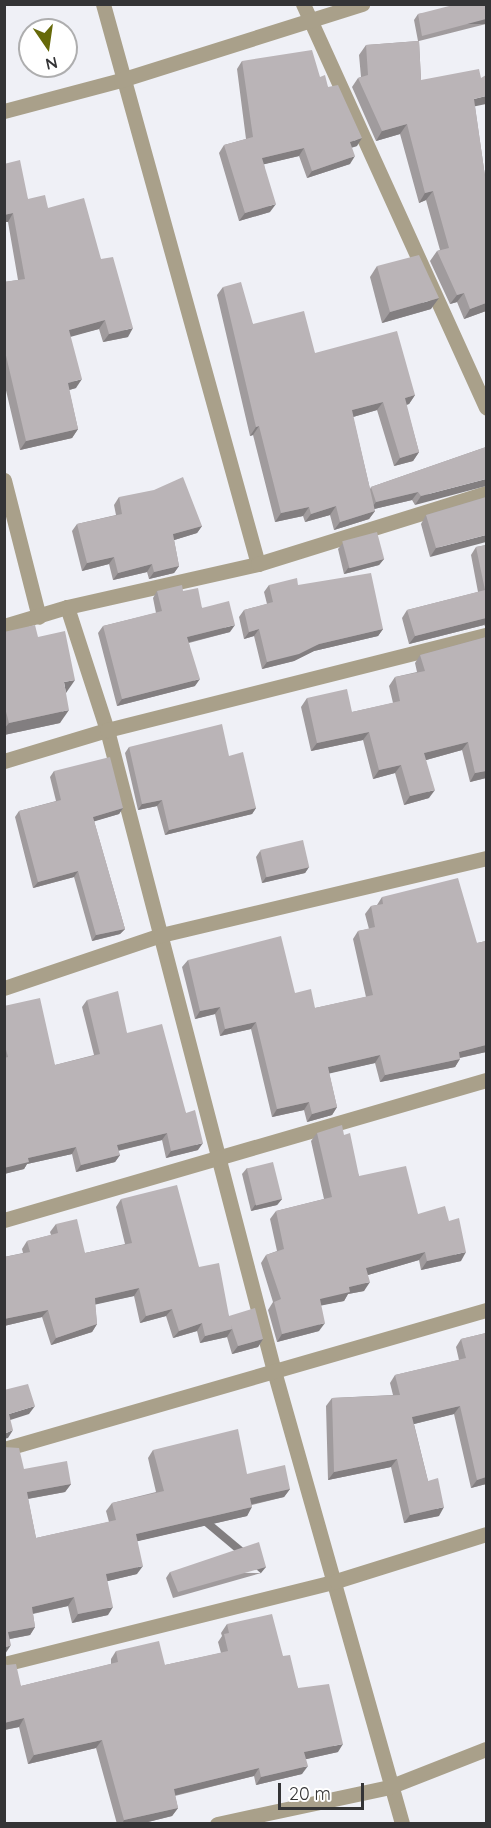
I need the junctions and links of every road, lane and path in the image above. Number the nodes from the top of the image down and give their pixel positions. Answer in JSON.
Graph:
{"nodes":[{"id":1,"x":103,"y":4,"type":"edge"},
{"id":2,"x":303,"y":4,"type":"edge"},
{"id":3,"x":362,"y":4,"type":"edge"},
{"id":4,"x":311,"y":23,"type":"junction"},
{"id":5,"x":121,"y":80,"type":"junction"},
{"id":6,"x":4,"y":111,"type":"edge"},
{"id":7,"x":486,"y":406,"type":"edge"},
{"id":8,"x":4,"y":480,"type":"edge"},
{"id":9,"x":486,"y":493,"type":"edge"},
{"id":10,"x":258,"y":564,"type":"junction"},
{"id":11,"x":67,"y":607,"type":"junction"},
{"id":12,"x":39,"y":617,"type":"junction"},
{"id":13,"x":4,"y":626,"type":"edge"},
{"id":14,"x":486,"y":635,"type":"edge"},
{"id":15,"x":107,"y":730,"type":"junction"},
{"id":16,"x":4,"y":761,"type":"edge"},
{"id":17,"x":486,"y":858,"type":"edge"},
{"id":18,"x":161,"y":935,"type":"junction"},
{"id":19,"x":4,"y":988,"type":"edge"},
{"id":20,"x":486,"y":1080,"type":"edge"},
{"id":21,"x":219,"y":1160,"type":"junction"},
{"id":22,"x":4,"y":1220,"type":"edge"},
{"id":23,"x":486,"y":1310,"type":"edge"},
{"id":24,"x":274,"y":1371,"type":"junction"},
{"id":25,"x":4,"y":1449,"type":"edge"},
{"id":26,"x":486,"y":1534,"type":"edge"},
{"id":27,"x":336,"y":1581,"type":"junction"},
{"id":28,"x":4,"y":1664,"type":"edge"},
{"id":29,"x":486,"y":1749,"type":"edge"},
{"id":30,"x":389,"y":1787,"type":"junction"},
{"id":31,"x":217,"y":1824,"type":"edge"},
{"id":32,"x":402,"y":1824,"type":"edge"}],
"edges":[{"from":1,"to":5,"type":"street"},
{"from":2,"to":4,"type":"street"},
{"from":3,"to":4,"type":"street"},
{"from":4,"to":5,"type":"street"},
{"from":4,"to":7,"type":"street"},
{"from":5,"to":6,"type":"street"},
{"from":5,"to":10,"type":"street"},
{"from":8,"to":12,"type":"street"},
{"from":9,"to":10,"type":"street"},
{"from":10,"to":11,"type":"street"},
{"from":11,"to":12,"type":"street"},
{"from":11,"to":15,"type":"street"},
{"from":12,"to":13,"type":"street"},
{"from":14,"to":15,"type":"street"},
{"from":15,"to":16,"type":"street"},
{"from":15,"to":18,"type":"street"},
{"from":17,"to":18,"type":"street"},
{"from":18,"to":19,"type":"street"},
{"from":18,"to":21,"type":"street"},
{"from":20,"to":21,"type":"street"},
{"from":21,"to":22,"type":"street"},
{"from":21,"to":24,"type":"street"},
{"from":23,"to":24,"type":"street"},
{"from":24,"to":25,"type":"street"},
{"from":24,"to":27,"type":"street"},
{"from":26,"to":27,"type":"street"},
{"from":27,"to":28,"type":"street"},
{"from":27,"to":30,"type":"street"},
{"from":29,"to":30,"type":"street"},
{"from":30,"to":31,"type":"street"},
{"from":30,"to":32,"type":"street"}]}
